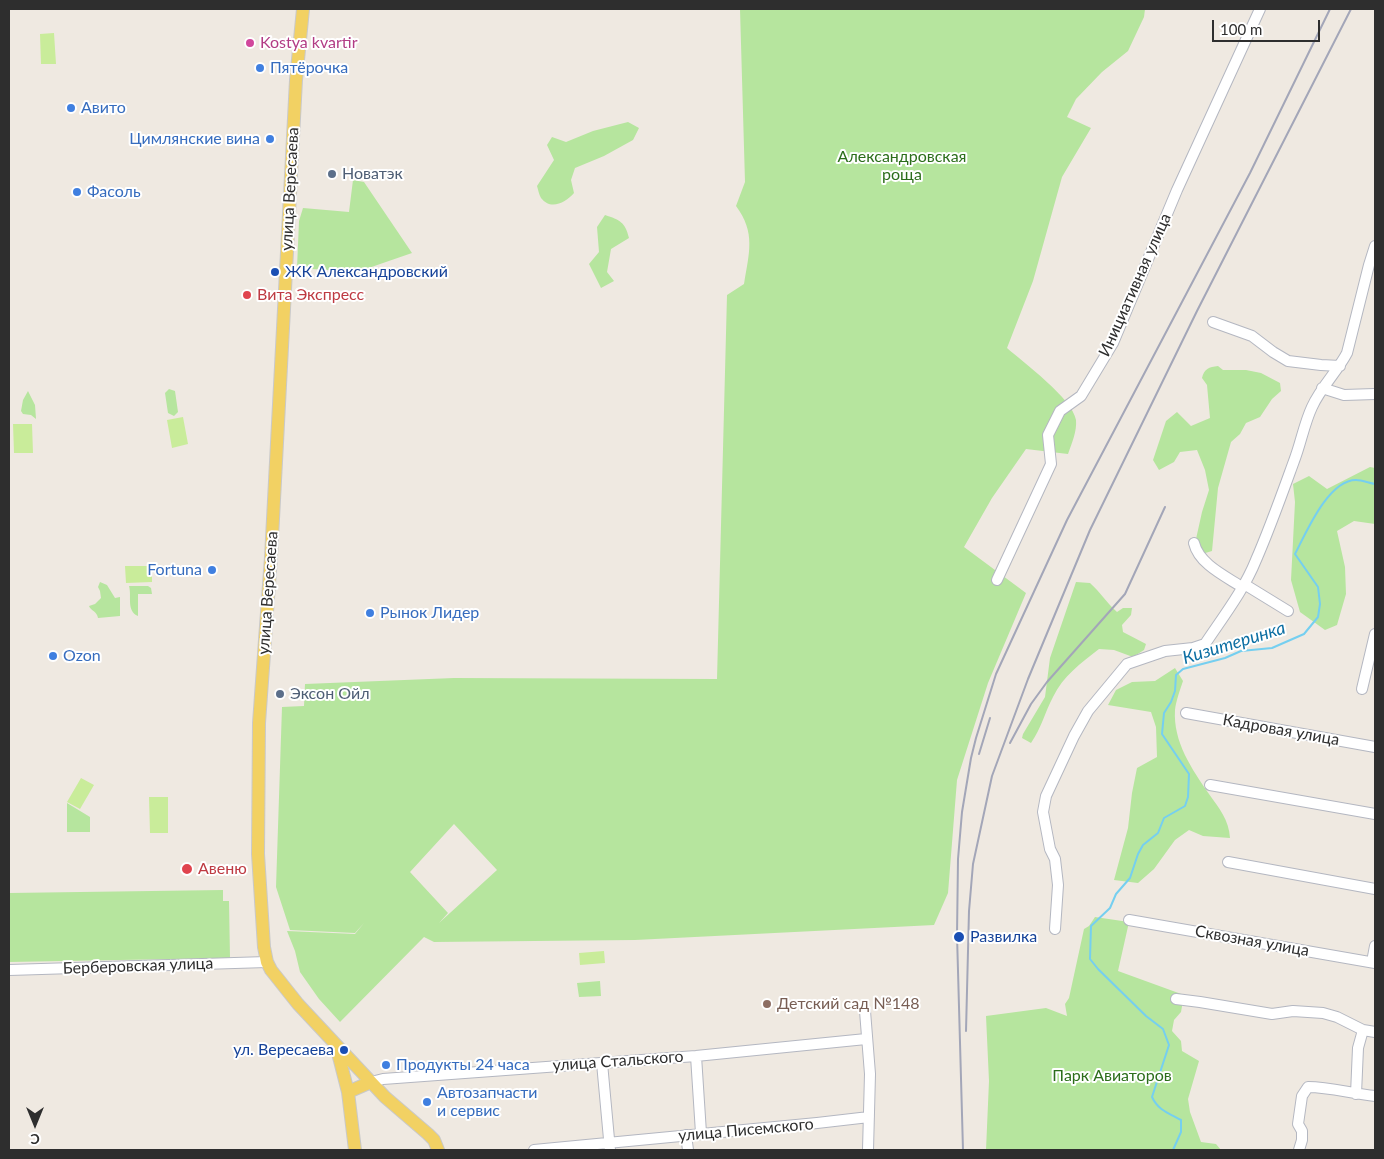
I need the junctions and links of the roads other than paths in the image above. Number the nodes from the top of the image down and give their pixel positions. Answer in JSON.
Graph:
{"nodes":[{"id":1,"x":302,"y":9,"type":"edge"},
{"id":2,"x":1260,"y":9,"type":"edge"},
{"id":3,"x":1375,"y":246,"type":"edge"},
{"id":4,"x":1373,"y":258,"type":"edge"},
{"id":5,"x":1213,"y":322,"type":"dead end"},
{"id":6,"x":1340,"y":366,"type":"junction"},
{"id":7,"x":1322,"y":388,"type":"junction"},
{"id":8,"x":1375,"y":394,"type":"edge"},
{"id":9,"x":1194,"y":543,"type":"dead end"},
{"id":10,"x":997,"y":580,"type":"dead end"},
{"id":11,"x":1243,"y":586,"type":"junction"},
{"id":12,"x":1288,"y":611,"type":"dead end"},
{"id":13,"x":1375,"y":634,"type":"edge"},
{"id":14,"x":1362,"y":688,"type":"dead end"},
{"id":15,"x":1186,"y":713,"type":"dead end"},
{"id":16,"x":1375,"y":746,"type":"edge"},
{"id":17,"x":1210,"y":786,"type":"dead end"},
{"id":18,"x":1375,"y":814,"type":"edge"},
{"id":19,"x":1228,"y":862,"type":"dead end"},
{"id":20,"x":1375,"y":889,"type":"edge"},
{"id":21,"x":1129,"y":920,"type":"dead end"},
{"id":22,"x":1055,"y":929,"type":"dead end"},
{"id":23,"x":1375,"y":946,"type":"edge"},
{"id":24,"x":267,"y":962,"type":"junction"},
{"id":25,"x":1374,"y":962,"type":"edge"},
{"id":26,"x":9,"y":970,"type":"edge"},
{"id":27,"x":1176,"y":999,"type":"dead end"},
{"id":28,"x":865,"y":1011,"type":"dead end"},
{"id":29,"x":1363,"y":1030,"type":"junction"},
{"id":30,"x":1375,"y":1032,"type":"edge"},
{"id":31,"x":866,"y":1039,"type":"junction"},
{"id":32,"x":335,"y":1044,"type":"junction"},
{"id":33,"x":696,"y":1056,"type":"junction"},
{"id":34,"x":602,"y":1063,"type":"junction"},
{"id":35,"x":371,"y":1082,"type":"junction"},
{"id":36,"x":348,"y":1092,"type":"junction"},
{"id":37,"x":1356,"y":1094,"type":"junction"},
{"id":38,"x":1375,"y":1096,"type":"edge"},
{"id":39,"x":869,"y":1117,"type":"junction"},
{"id":40,"x":701,"y":1134,"type":"junction"},
{"id":41,"x":686,"y":1135,"type":"junction"},
{"id":42,"x":610,"y":1146,"type":"edge"},
{"id":43,"x":356,"y":1150,"type":"edge"},
{"id":44,"x":438,"y":1150,"type":"edge"},
{"id":45,"x":534,"y":1150,"type":"edge"},
{"id":46,"x":688,"y":1150,"type":"edge"},
{"id":47,"x":868,"y":1150,"type":"edge"},
{"id":48,"x":1299,"y":1150,"type":"edge"}],
"edges":[{"from":1,"to":24,"type":"main road","name":"улица Вересаева"},
{"from":2,"to":10,"type":"street","name":"Инициативная улица"},
{"from":3,"to":4,"type":"street"},
{"from":4,"to":6,"type":"street"},
{"from":5,"to":6,"type":"street"},
{"from":6,"to":7,"type":"street"},
{"from":7,"to":8,"type":"street"},
{"from":7,"to":11,"type":"street"},
{"from":9,"to":11,"type":"street"},
{"from":11,"to":12,"type":"street"},
{"from":11,"to":22,"type":"street"},
{"from":13,"to":14,"type":"street"},
{"from":15,"to":16,"type":"street","name":"Кадровая улица"},
{"from":17,"to":18,"type":"street"},
{"from":19,"to":20,"type":"street"},
{"from":21,"to":25,"type":"street","name":"Сквозная улица"},
{"from":23,"to":25,"type":"street"},
{"from":24,"to":26,"type":"street","name":"Берберовская улица"},
{"from":24,"to":32,"type":"main road","name":"улица Вересаева"},
{"from":27,"to":29,"type":"street"},
{"from":28,"to":31,"type":"street"},
{"from":29,"to":30,"type":"street"},
{"from":29,"to":37,"type":"street"},
{"from":31,"to":33,"type":"street","name":"улица Стальского"},
{"from":31,"to":39,"type":"street"},
{"from":32,"to":35,"type":"main road"},
{"from":32,"to":36,"type":"main road","name":"улица Вересаева"},
{"from":33,"to":34,"type":"street","name":"улица Стальского"},
{"from":33,"to":40,"type":"street"},
{"from":34,"to":35,"type":"street","name":"улица Стальского"},
{"from":34,"to":42,"type":"street"},
{"from":35,"to":36,"type":"main road"},
{"from":35,"to":44,"type":"main road"},
{"from":36,"to":43,"type":"main road","name":"улица Вересаева"},
{"from":37,"to":38,"type":"street"},
{"from":37,"to":48,"type":"street"},
{"from":39,"to":40,"type":"street","name":"улица Писемского"},
{"from":39,"to":47,"type":"street"},
{"from":40,"to":41,"type":"street","name":"улица Писемского"},
{"from":41,"to":42,"type":"street","name":"улица Писемского"},
{"from":41,"to":46,"type":"street"},
{"from":42,"to":45,"type":"street","name":"улица Писемского"}]}
